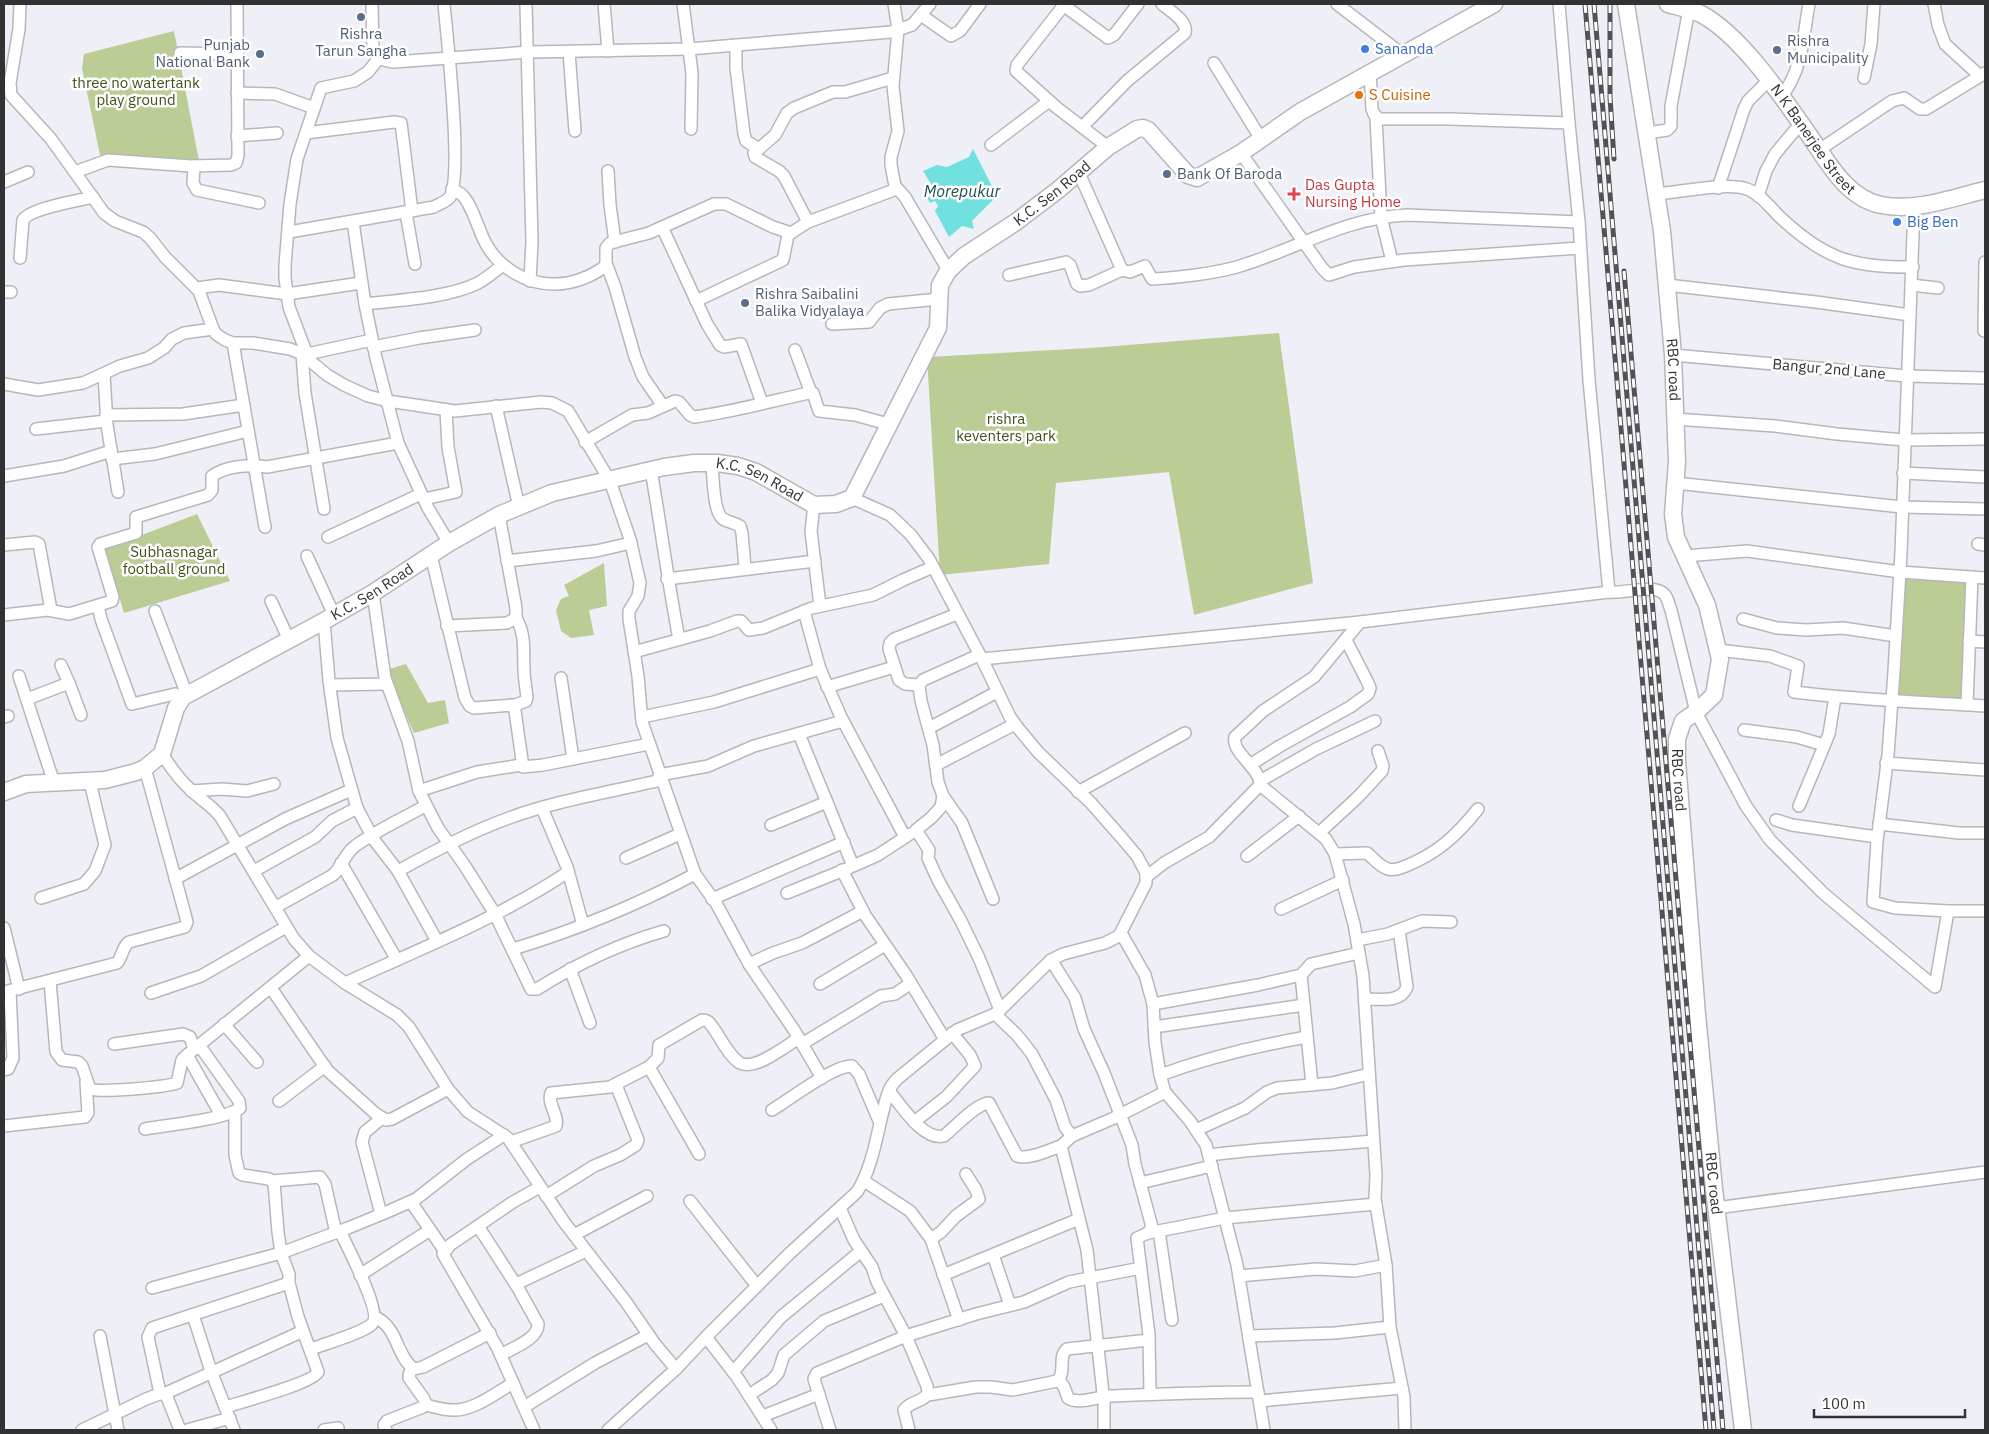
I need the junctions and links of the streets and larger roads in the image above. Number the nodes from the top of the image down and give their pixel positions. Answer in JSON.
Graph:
{"nodes":[{"id":1,"x":20,"y":4,"type":"edge"},
{"id":2,"x":237,"y":4,"type":"edge"},
{"id":3,"x":372,"y":4,"type":"edge"},
{"id":4,"x":444,"y":4,"type":"edge"},
{"id":5,"x":526,"y":4,"type":"edge"},
{"id":6,"x":604,"y":4,"type":"edge"},
{"id":7,"x":683,"y":4,"type":"edge"},
{"id":8,"x":894,"y":4,"type":"edge"},
{"id":9,"x":930,"y":4,"type":"edge"},
{"id":10,"x":980,"y":4,"type":"edge"},
{"id":11,"x":1138,"y":4,"type":"edge"},
{"id":12,"x":1162,"y":4,"type":"edge"},
{"id":13,"x":1337,"y":4,"type":"edge"},
{"id":14,"x":1494,"y":4,"type":"edge"},
{"id":15,"x":1559,"y":4,"type":"edge"},
{"id":16,"x":1626,"y":4,"type":"edge"},
{"id":17,"x":1668,"y":4,"type":"edge"},
{"id":18,"x":1809,"y":4,"type":"edge"},
{"id":19,"x":1874,"y":4,"type":"edge"},
{"id":20,"x":1934,"y":4,"type":"edge"},
{"id":21,"x":1063,"y":5,"type":"edge"},
{"id":22,"x":1689,"y":9,"type":"junction"},
{"id":23,"x":921,"y":15,"type":"junction"},
{"id":24,"x":898,"y":30,"type":"junction"},
{"id":25,"x":736,"y":45,"type":"junction"},
{"id":26,"x":689,"y":49,"type":"junction"},
{"id":27,"x":608,"y":51,"type":"junction"},
{"id":28,"x":529,"y":52,"type":"junction"},
{"id":29,"x":569,"y":52,"type":"junction"},
{"id":30,"x":180,"y":53,"type":"dead end"},
{"id":31,"x":236,"y":54,"type":"junction"},
{"id":32,"x":1402,"y":54,"type":"junction"},
{"id":33,"x":380,"y":58,"type":"junction"},
{"id":34,"x":449,"y":59,"type":"junction"},
{"id":35,"x":1214,"y":63,"type":"dead end"},
{"id":36,"x":1370,"y":72,"type":"junction"},
{"id":37,"x":1983,"y":75,"type":"edge"},
{"id":38,"x":893,"y":78,"type":"junction"},
{"id":39,"x":1864,"y":78,"type":"dead end"},
{"id":40,"x":1769,"y":80,"type":"junction"},
{"id":41,"x":7,"y":90,"type":"edge"},
{"id":42,"x":237,"y":93,"type":"junction"},
{"id":43,"x":1782,"y":96,"type":"junction"},
{"id":44,"x":1050,"y":101,"type":"junction"},
{"id":45,"x":314,"y":108,"type":"junction"},
{"id":46,"x":1376,"y":118,"type":"junction"},
{"id":47,"x":1569,"y":123,"type":"junction"},
{"id":48,"x":1801,"y":123,"type":"junction"},
{"id":49,"x":1082,"y":127,"type":"junction"},
{"id":50,"x":690,"y":129,"type":"dead end"},
{"id":51,"x":575,"y":131,"type":"dead end"},
{"id":52,"x":277,"y":133,"type":"dead end"},
{"id":53,"x":306,"y":133,"type":"junction"},
{"id":54,"x":1648,"y":133,"type":"junction"},
{"id":55,"x":237,"y":136,"type":"junction"},
{"id":56,"x":1260,"y":139,"type":"junction"},
{"id":57,"x":991,"y":145,"type":"dead end"},
{"id":58,"x":1108,"y":147,"type":"junction"},
{"id":59,"x":758,"y":149,"type":"junction"},
{"id":60,"x":1819,"y":150,"type":"junction"},
{"id":61,"x":1241,"y":153,"type":"junction"},
{"id":62,"x":194,"y":166,"type":"junction"},
{"id":63,"x":608,"y":171,"type":"dead end"},
{"id":64,"x":28,"y":172,"type":"dead end"},
{"id":65,"x":75,"y":172,"type":"junction"},
{"id":66,"x":1079,"y":173,"type":"junction"},
{"id":67,"x":4,"y":182,"type":"edge"},
{"id":68,"x":895,"y":186,"type":"junction"},
{"id":69,"x":1718,"y":188,"type":"junction"},
{"id":70,"x":452,"y":189,"type":"junction"},
{"id":71,"x":1985,"y":190,"type":"edge"},
{"id":72,"x":1656,"y":194,"type":"junction"},
{"id":73,"x":1758,"y":196,"type":"junction"},
{"id":74,"x":93,"y":197,"type":"junction"},
{"id":75,"x":259,"y":203,"type":"dead end"},
{"id":76,"x":1914,"y":206,"type":"junction"},
{"id":77,"x":409,"y":212,"type":"junction"},
{"id":78,"x":1381,"y":216,"type":"junction"},
{"id":79,"x":353,"y":222,"type":"junction"},
{"id":80,"x":808,"y":222,"type":"junction"},
{"id":81,"x":1579,"y":222,"type":"junction"},
{"id":82,"x":662,"y":227,"type":"junction"},
{"id":83,"x":289,"y":232,"type":"junction"},
{"id":84,"x":791,"y":233,"type":"junction"},
{"id":85,"x":615,"y":242,"type":"junction"},
{"id":86,"x":1304,"y":242,"type":"junction"},
{"id":87,"x":1580,"y":248,"type":"junction"},
{"id":88,"x":20,"y":258,"type":"dead end"},
{"id":89,"x":1392,"y":261,"type":"junction"},
{"id":90,"x":1985,"y":262,"type":"edge"},
{"id":91,"x":606,"y":263,"type":"junction"},
{"id":92,"x":415,"y":264,"type":"dead end"},
{"id":93,"x":502,"y":265,"type":"junction"},
{"id":94,"x":1913,"y":267,"type":"junction"},
{"id":95,"x":948,"y":270,"type":"junction"},
{"id":96,"x":1122,"y":270,"type":"junction"},
{"id":97,"x":1009,"y":276,"type":"dead end"},
{"id":98,"x":530,"y":281,"type":"junction"},
{"id":99,"x":361,"y":283,"type":"junction"},
{"id":100,"x":1667,"y":285,"type":"junction"},
{"id":101,"x":1911,"y":285,"type":"junction"},
{"id":102,"x":197,"y":288,"type":"junction"},
{"id":103,"x":1938,"y":288,"type":"dead end"},
{"id":104,"x":287,"y":294,"type":"junction"},
{"id":105,"x":939,"y":299,"type":"junction"},
{"id":106,"x":696,"y":300,"type":"junction"},
{"id":107,"x":365,"y":304,"type":"junction"},
{"id":108,"x":1910,"y":315,"type":"junction"},
{"id":109,"x":832,"y":324,"type":"dead end"},
{"id":110,"x":213,"y":329,"type":"junction"},
{"id":111,"x":475,"y":330,"type":"dead end"},
{"id":112,"x":1984,"y":331,"type":"dead end"},
{"id":113,"x":233,"y":342,"type":"junction"},
{"id":114,"x":373,"y":344,"type":"junction"},
{"id":115,"x":795,"y":350,"type":"dead end"},
{"id":116,"x":1673,"y":355,"type":"junction"},
{"id":117,"x":306,"y":356,"type":"junction"},
{"id":118,"x":104,"y":374,"type":"junction"},
{"id":119,"x":1907,"y":376,"type":"junction"},
{"id":120,"x":1985,"y":378,"type":"edge"},
{"id":121,"x":4,"y":384,"type":"edge"},
{"id":122,"x":812,"y":392,"type":"junction"},
{"id":123,"x":388,"y":401,"type":"junction"},
{"id":124,"x":762,"y":403,"type":"junction"},
{"id":125,"x":244,"y":405,"type":"junction"},
{"id":126,"x":496,"y":406,"type":"junction"},
{"id":127,"x":663,"y":406,"type":"junction"},
{"id":128,"x":446,"y":410,"type":"junction"},
{"id":129,"x":106,"y":418,"type":"junction"},
{"id":130,"x":1675,"y":419,"type":"junction"},
{"id":131,"x":888,"y":424,"type":"junction"},
{"id":132,"x":36,"y":429,"type":"dead end"},
{"id":133,"x":248,"y":431,"type":"junction"},
{"id":134,"x":1985,"y":439,"type":"edge"},
{"id":135,"x":1904,"y":440,"type":"junction"},
{"id":136,"x":586,"y":442,"type":"junction"},
{"id":137,"x":398,"y":443,"type":"junction"},
{"id":138,"x":112,"y":455,"type":"junction"},
{"id":139,"x":316,"y":458,"type":"junction"},
{"id":140,"x":712,"y":463,"type":"junction"},
{"id":141,"x":254,"y":465,"type":"junction"},
{"id":142,"x":651,"y":470,"type":"junction"},
{"id":143,"x":1903,"y":473,"type":"junction"},
{"id":144,"x":4,"y":476,"type":"edge"},
{"id":145,"x":1985,"y":477,"type":"edge"},
{"id":146,"x":610,"y":481,"type":"junction"},
{"id":147,"x":1675,"y":483,"type":"junction"},
{"id":148,"x":118,"y":492,"type":"dead end"},
{"id":149,"x":422,"y":496,"type":"junction"},
{"id":150,"x":852,"y":498,"type":"junction"},
{"id":151,"x":814,"y":505,"type":"junction"},
{"id":152,"x":1902,"y":506,"type":"junction"},
{"id":153,"x":518,"y":507,"type":"junction"},
{"id":154,"x":324,"y":509,"type":"dead end"},
{"id":155,"x":1985,"y":509,"type":"edge"},
{"id":156,"x":498,"y":515,"type":"junction"},
{"id":157,"x":265,"y":527,"type":"dead end"},
{"id":158,"x":328,"y":538,"type":"dead end"},
{"id":159,"x":449,"y":543,"type":"junction"},
{"id":160,"x":632,"y":543,"type":"junction"},
{"id":161,"x":4,"y":545,"type":"edge"},
{"id":162,"x":431,"y":555,"type":"junction"},
{"id":163,"x":307,"y":556,"type":"dead end"},
{"id":164,"x":1685,"y":556,"type":"junction"},
{"id":165,"x":507,"y":561,"type":"junction"},
{"id":166,"x":814,"y":561,"type":"junction"},
{"id":167,"x":933,"y":567,"type":"junction"},
{"id":168,"x":745,"y":568,"type":"junction"},
{"id":169,"x":1900,"y":572,"type":"junction"},
{"id":170,"x":1972,"y":577,"type":"junction"},
{"id":171,"x":1985,"y":578,"type":"edge"},
{"id":172,"x":667,"y":579,"type":"junction"},
{"id":173,"x":1609,"y":592,"type":"junction"},
{"id":174,"x":373,"y":593,"type":"junction"},
{"id":175,"x":271,"y":601,"type":"dead end"},
{"id":176,"x":98,"y":606,"type":"junction"},
{"id":177,"x":820,"y":606,"type":"junction"},
{"id":178,"x":52,"y":610,"type":"junction"},
{"id":179,"x":155,"y":611,"type":"dead end"},
{"id":180,"x":804,"y":611,"type":"junction"},
{"id":181,"x":957,"y":614,"type":"junction"},
{"id":182,"x":4,"y":615,"type":"edge"},
{"id":183,"x":329,"y":618,"type":"junction"},
{"id":184,"x":516,"y":618,"type":"junction"},
{"id":185,"x":1743,"y":619,"type":"dead end"},
{"id":186,"x":1360,"y":622,"type":"junction"},
{"id":187,"x":447,"y":626,"type":"junction"},
{"id":188,"x":1896,"y":636,"type":"junction"},
{"id":189,"x":679,"y":639,"type":"junction"},
{"id":190,"x":289,"y":640,"type":"junction"},
{"id":191,"x":1346,"y":640,"type":"junction"},
{"id":192,"x":1969,"y":641,"type":"junction"},
{"id":193,"x":1985,"y":642,"type":"edge"},
{"id":194,"x":1718,"y":650,"type":"junction"},
{"id":195,"x":634,"y":652,"type":"junction"},
{"id":196,"x":981,"y":657,"type":"junction"},
{"id":197,"x":61,"y":664,"type":"dead end"},
{"id":198,"x":894,"y":667,"type":"junction"},
{"id":199,"x":820,"y":669,"type":"junction"},
{"id":200,"x":19,"y":676,"type":"dead end"},
{"id":201,"x":561,"y":678,"type":"dead end"},
{"id":202,"x":69,"y":683,"type":"junction"},
{"id":203,"x":386,"y":684,"type":"junction"},
{"id":204,"x":919,"y":684,"type":"junction"},
{"id":205,"x":330,"y":686,"type":"junction"},
{"id":206,"x":828,"y":687,"type":"junction"},
{"id":207,"x":997,"y":692,"type":"junction"},
{"id":208,"x":185,"y":696,"type":"junction"},
{"id":209,"x":1835,"y":697,"type":"junction"},
{"id":210,"x":27,"y":699,"type":"junction"},
{"id":211,"x":1892,"y":700,"type":"junction"},
{"id":212,"x":1967,"y":705,"type":"junction"},
{"id":213,"x":513,"y":706,"type":"junction"},
{"id":214,"x":1985,"y":706,"type":"edge"},
{"id":215,"x":1696,"y":712,"type":"junction"},
{"id":216,"x":81,"y":715,"type":"dead end"},
{"id":217,"x":642,"y":717,"type":"junction"},
{"id":218,"x":843,"y":721,"type":"junction"},
{"id":219,"x":1375,"y":721,"type":"dead end"},
{"id":220,"x":1015,"y":724,"type":"junction"},
{"id":221,"x":929,"y":728,"type":"junction"},
{"id":222,"x":1744,"y":730,"type":"dead end"},
{"id":223,"x":1185,"y":732,"type":"dead end"},
{"id":224,"x":799,"y":734,"type":"junction"},
{"id":225,"x":649,"y":744,"type":"junction"},
{"id":226,"x":1824,"y":746,"type":"junction"},
{"id":227,"x":1378,"y":751,"type":"dead end"},
{"id":228,"x":162,"y":754,"type":"junction"},
{"id":229,"x":573,"y":759,"type":"junction"},
{"id":230,"x":1886,"y":763,"type":"junction"},
{"id":231,"x":521,"y":765,"type":"junction"},
{"id":232,"x":936,"y":765,"type":"junction"},
{"id":233,"x":1250,"y":766,"type":"junction"},
{"id":234,"x":145,"y":768,"type":"junction"},
{"id":235,"x":1985,"y":770,"type":"edge"},
{"id":236,"x":660,"y":777,"type":"junction"},
{"id":237,"x":90,"y":782,"type":"junction"},
{"id":238,"x":54,"y":783,"type":"junction"},
{"id":239,"x":1260,"y":783,"type":"junction"},
{"id":240,"x":274,"y":784,"type":"dead end"},
{"id":241,"x":351,"y":790,"type":"junction"},
{"id":242,"x":191,"y":791,"type":"junction"},
{"id":243,"x":419,"y":791,"type":"junction"},
{"id":244,"x":4,"y":792,"type":"edge"},
{"id":245,"x":1078,"y":792,"type":"junction"},
{"id":246,"x":943,"y":796,"type":"junction"},
{"id":247,"x":827,"y":802,"type":"junction"},
{"id":248,"x":425,"y":806,"type":"junction"},
{"id":249,"x":1799,"y":806,"type":"dead end"},
{"id":250,"x":357,"y":808,"type":"junction"},
{"id":251,"x":542,"y":808,"type":"junction"},
{"id":252,"x":1478,"y":809,"type":"dead end"},
{"id":253,"x":1300,"y":816,"type":"junction"},
{"id":254,"x":1776,"y":820,"type":"dead end"},
{"id":255,"x":1879,"y":824,"type":"junction"},
{"id":256,"x":771,"y":825,"type":"dead end"},
{"id":257,"x":916,"y":830,"type":"junction"},
{"id":258,"x":1319,"y":833,"type":"junction"},
{"id":259,"x":1985,"y":833,"type":"edge"},
{"id":260,"x":680,"y":834,"type":"junction"},
{"id":261,"x":371,"y":836,"type":"junction"},
{"id":262,"x":905,"y":837,"type":"junction"},
{"id":263,"x":1877,"y":837,"type":"junction"},
{"id":264,"x":844,"y":842,"type":"junction"},
{"id":265,"x":448,"y":844,"type":"junction"},
{"id":266,"x":239,"y":845,"type":"junction"},
{"id":267,"x":1335,"y":854,"type":"junction"},
{"id":268,"x":1247,"y":856,"type":"dead end"},
{"id":269,"x":626,"y":858,"type":"dead end"},
{"id":270,"x":341,"y":863,"type":"junction"},
{"id":271,"x":847,"y":868,"type":"junction"},
{"id":272,"x":254,"y":871,"type":"junction"},
{"id":273,"x":398,"y":871,"type":"junction"},
{"id":274,"x":568,"y":872,"type":"junction"},
{"id":275,"x":695,"y":874,"type":"junction"},
{"id":276,"x":1146,"y":877,"type":"junction"},
{"id":277,"x":175,"y":879,"type":"junction"},
{"id":278,"x":1343,"y":880,"type":"junction"},
{"id":279,"x":787,"y":893,"type":"dead end"},
{"id":280,"x":41,"y":898,"type":"dead end"},
{"id":281,"x":712,"y":898,"type":"junction"},
{"id":282,"x":992,"y":899,"type":"dead end"},
{"id":283,"x":276,"y":907,"type":"junction"},
{"id":284,"x":1281,"y":909,"type":"dead end"},
{"id":285,"x":863,"y":911,"type":"junction"},
{"id":286,"x":1948,"y":911,"type":"junction"},
{"id":287,"x":1985,"y":911,"type":"edge"},
{"id":288,"x":495,"y":914,"type":"junction"},
{"id":289,"x":1451,"y":922,"type":"dead end"},
{"id":290,"x":584,"y":925,"type":"junction"},
{"id":291,"x":286,"y":927,"type":"junction"},
{"id":292,"x":4,"y":928,"type":"edge"},
{"id":293,"x":1399,"y":930,"type":"junction"},
{"id":294,"x":664,"y":931,"type":"dead end"},
{"id":295,"x":1121,"y":933,"type":"junction"},
{"id":296,"x":1357,"y":940,"type":"junction"},
{"id":297,"x":437,"y":941,"type":"junction"},
{"id":298,"x":885,"y":945,"type":"junction"},
{"id":299,"x":513,"y":949,"type":"junction"},
{"id":300,"x":1359,"y":953,"type":"junction"},
{"id":301,"x":309,"y":956,"type":"junction"},
{"id":302,"x":397,"y":960,"type":"junction"},
{"id":303,"x":1051,"y":960,"type":"junction"},
{"id":304,"x":749,"y":964,"type":"junction"},
{"id":305,"x":570,"y":968,"type":"junction"},
{"id":306,"x":1301,"y":974,"type":"junction"},
{"id":307,"x":50,"y":981,"type":"junction"},
{"id":308,"x":345,"y":983,"type":"junction"},
{"id":309,"x":911,"y":983,"type":"junction"},
{"id":310,"x":820,"y":984,"type":"dead end"},
{"id":311,"x":270,"y":988,"type":"junction"},
{"id":312,"x":11,"y":991,"type":"edge"},
{"id":313,"x":151,"y":993,"type":"dead end"},
{"id":314,"x":1365,"y":999,"type":"junction"},
{"id":315,"x":1153,"y":1004,"type":"junction"},
{"id":316,"x":1304,"y":1005,"type":"junction"},
{"id":317,"x":998,"y":1012,"type":"junction"},
{"id":318,"x":590,"y":1023,"type":"dead end"},
{"id":319,"x":224,"y":1024,"type":"junction"},
{"id":320,"x":1154,"y":1027,"type":"junction"},
{"id":321,"x":948,"y":1036,"type":"junction"},
{"id":322,"x":1307,"y":1037,"type":"junction"},
{"id":323,"x":801,"y":1041,"type":"junction"},
{"id":324,"x":114,"y":1044,"type":"dead end"},
{"id":325,"x":9,"y":1045,"type":"edge"},
{"id":326,"x":193,"y":1050,"type":"junction"},
{"id":327,"x":257,"y":1062,"type":"dead end"},
{"id":328,"x":325,"y":1066,"type":"junction"},
{"id":329,"x":649,"y":1067,"type":"junction"},
{"id":330,"x":4,"y":1070,"type":"edge"},
{"id":331,"x":1369,"y":1074,"type":"junction"},
{"id":332,"x":1160,"y":1075,"type":"junction"},
{"id":333,"x":822,"y":1078,"type":"junction"},
{"id":334,"x":86,"y":1081,"type":"junction"},
{"id":335,"x":616,"y":1085,"type":"junction"},
{"id":336,"x":1312,"y":1085,"type":"junction"},
{"id":337,"x":448,"y":1089,"type":"junction"},
{"id":338,"x":889,"y":1091,"type":"junction"},
{"id":339,"x":1165,"y":1092,"type":"junction"},
{"id":340,"x":279,"y":1101,"type":"dead end"},
{"id":341,"x":772,"y":1110,"type":"dead end"},
{"id":342,"x":234,"y":1111,"type":"junction"},
{"id":343,"x":1121,"y":1114,"type":"junction"},
{"id":344,"x":221,"y":1115,"type":"junction"},
{"id":345,"x":382,"y":1118,"type":"junction"},
{"id":346,"x":914,"y":1122,"type":"junction"},
{"id":347,"x":880,"y":1123,"type":"junction"},
{"id":348,"x":4,"y":1126,"type":"edge"},
{"id":349,"x":145,"y":1129,"type":"dead end"},
{"id":350,"x":1196,"y":1130,"type":"junction"},
{"id":351,"x":1072,"y":1136,"type":"junction"},
{"id":352,"x":508,"y":1139,"type":"junction"},
{"id":353,"x":1373,"y":1141,"type":"junction"},
{"id":354,"x":1061,"y":1146,"type":"junction"},
{"id":355,"x":699,"y":1154,"type":"dead end"},
{"id":356,"x":1209,"y":1155,"type":"junction"},
{"id":357,"x":1212,"y":1166,"type":"junction"},
{"id":358,"x":1985,"y":1172,"type":"edge"},
{"id":359,"x":966,"y":1174,"type":"dead end"},
{"id":360,"x":272,"y":1181,"type":"junction"},
{"id":361,"x":864,"y":1181,"type":"junction"},
{"id":362,"x":1140,"y":1183,"type":"junction"},
{"id":363,"x":543,"y":1192,"type":"junction"},
{"id":364,"x":646,"y":1196,"type":"dead end"},
{"id":365,"x":411,"y":1202,"type":"junction"},
{"id":366,"x":690,"y":1202,"type":"dead end"},
{"id":367,"x":1376,"y":1204,"type":"junction"},
{"id":368,"x":840,"y":1208,"type":"junction"},
{"id":369,"x":1716,"y":1208,"type":"junction"},
{"id":370,"x":381,"y":1214,"type":"junction"},
{"id":371,"x":1225,"y":1218,"type":"junction"},
{"id":372,"x":1080,"y":1220,"type":"junction"},
{"id":373,"x":478,"y":1226,"type":"junction"},
{"id":374,"x":430,"y":1230,"type":"junction"},
{"id":375,"x":338,"y":1232,"type":"junction"},
{"id":376,"x":1154,"y":1232,"type":"junction"},
{"id":377,"x":574,"y":1235,"type":"junction"},
{"id":378,"x":931,"y":1239,"type":"junction"},
{"id":379,"x":444,"y":1250,"type":"junction"},
{"id":380,"x":586,"y":1251,"type":"junction"},
{"id":381,"x":861,"y":1251,"type":"junction"},
{"id":382,"x":281,"y":1252,"type":"junction"},
{"id":383,"x":993,"y":1255,"type":"junction"},
{"id":384,"x":1386,"y":1265,"type":"junction"},
{"id":385,"x":1141,"y":1268,"type":"junction"},
{"id":386,"x":360,"y":1274,"type":"junction"},
{"id":387,"x":942,"y":1275,"type":"junction"},
{"id":388,"x":1239,"y":1276,"type":"junction"},
{"id":389,"x":1090,"y":1278,"type":"junction"},
{"id":390,"x":289,"y":1283,"type":"junction"},
{"id":391,"x":516,"y":1284,"type":"junction"},
{"id":392,"x":757,"y":1286,"type":"junction"},
{"id":393,"x":152,"y":1288,"type":"dead end"},
{"id":394,"x":884,"y":1296,"type":"junction"},
{"id":395,"x":1010,"y":1305,"type":"junction"},
{"id":396,"x":193,"y":1315,"type":"junction"},
{"id":397,"x":375,"y":1317,"type":"junction"},
{"id":398,"x":959,"y":1320,"type":"junction"},
{"id":399,"x":1172,"y":1320,"type":"dead end"},
{"id":400,"x":1390,"y":1327,"type":"junction"},
{"id":401,"x":303,"y":1331,"type":"junction"},
{"id":402,"x":490,"y":1333,"type":"junction"},
{"id":403,"x":648,"y":1334,"type":"junction"},
{"id":404,"x":100,"y":1336,"type":"dead end"},
{"id":405,"x":906,"y":1336,"type":"junction"},
{"id":406,"x":1249,"y":1336,"type":"junction"},
{"id":407,"x":706,"y":1337,"type":"junction"},
{"id":408,"x":1149,"y":1340,"type":"junction"},
{"id":409,"x":1098,"y":1344,"type":"junction"},
{"id":410,"x":311,"y":1349,"type":"junction"},
{"id":411,"x":500,"y":1355,"type":"junction"},
{"id":412,"x":412,"y":1368,"type":"junction"},
{"id":413,"x":676,"y":1369,"type":"junction"},
{"id":414,"x":211,"y":1371,"type":"junction"},
{"id":415,"x":733,"y":1372,"type":"junction"},
{"id":416,"x":1059,"y":1380,"type":"junction"},
{"id":417,"x":513,"y":1383,"type":"junction"},
{"id":418,"x":1402,"y":1388,"type":"junction"},
{"id":419,"x":162,"y":1393,"type":"junction"},
{"id":420,"x":819,"y":1394,"type":"junction"},
{"id":421,"x":1150,"y":1394,"type":"junction"},
{"id":422,"x":749,"y":1395,"type":"junction"},
{"id":423,"x":928,"y":1395,"type":"junction"},
{"id":424,"x":1259,"y":1396,"type":"junction"},
{"id":425,"x":1104,"y":1397,"type":"junction"},
{"id":426,"x":426,"y":1405,"type":"junction"},
{"id":427,"x":524,"y":1407,"type":"junction"},
{"id":428,"x":228,"y":1412,"type":"junction"},
{"id":429,"x":116,"y":1414,"type":"junction"},
{"id":430,"x":763,"y":1416,"type":"junction"},
{"id":431,"x":338,"y":1428,"type":"dead end"},
{"id":432,"x":82,"y":1430,"type":"edge"},
{"id":433,"x":118,"y":1430,"type":"edge"},
{"id":434,"x":180,"y":1430,"type":"edge"},
{"id":435,"x":187,"y":1430,"type":"edge"},
{"id":436,"x":234,"y":1430,"type":"edge"},
{"id":437,"x":324,"y":1430,"type":"edge"},
{"id":438,"x":386,"y":1430,"type":"edge"},
{"id":439,"x":534,"y":1430,"type":"edge"},
{"id":440,"x":608,"y":1430,"type":"edge"},
{"id":441,"x":770,"y":1430,"type":"edge"},
{"id":442,"x":830,"y":1430,"type":"edge"},
{"id":443,"x":909,"y":1430,"type":"edge"},
{"id":444,"x":1104,"y":1430,"type":"edge"},
{"id":445,"x":1264,"y":1430,"type":"edge"},
{"id":446,"x":1405,"y":1430,"type":"edge"},
{"id":447,"x":1742,"y":1430,"type":"edge"}],
"edges":[{"from":1,"to":41,"type":"street"},
{"from":2,"to":31,"type":"street"},
{"from":3,"to":33,"type":"street"},
{"from":4,"to":34,"type":"street"},
{"from":5,"to":28,"type":"street"},
{"from":6,"to":27,"type":"street"},
{"from":7,"to":26,"type":"street"},
{"from":8,"to":24,"type":"street"},
{"from":9,"to":23,"type":"street"},
{"from":10,"to":23,"type":"street"},
{"from":11,"to":21,"type":"street"},
{"from":12,"to":49,"type":"street"},
{"from":13,"to":32,"type":"street"},
{"from":14,"to":32,"type":"street","name":"K.C. Sen Road"},
{"from":15,"to":47,"type":"street"},
{"from":16,"to":54,"type":"street","name":"RBC road"},
{"from":17,"to":22,"type":"street","name":"N K Banerjee Street"},
{"from":18,"to":43,"type":"street"},
{"from":19,"to":39,"type":"street"},
{"from":20,"to":37,"type":"street"},
{"from":21,"to":44,"type":"street"},
{"from":22,"to":40,"type":"street","name":"N K Banerjee Street"},
{"from":22,"to":54,"type":"street"},
{"from":23,"to":24,"type":"street"},
{"from":24,"to":25,"type":"street"},
{"from":24,"to":38,"type":"street"},
{"from":25,"to":26,"type":"street"},
{"from":25,"to":59,"type":"street"},
{"from":26,"to":27,"type":"street"},
{"from":26,"to":50,"type":"street"},
{"from":27,"to":29,"type":"street"},
{"from":28,"to":29,"type":"street"},
{"from":28,"to":34,"type":"street"},
{"from":28,"to":98,"type":"street"},
{"from":29,"to":51,"type":"street"},
{"from":30,"to":31,"type":"street"},
{"from":31,"to":42,"type":"street"},
{"from":32,"to":36,"type":"street","name":"K.C. Sen Road"},
{"from":33,"to":34,"type":"street"},
{"from":33,"to":45,"type":"street"},
{"from":34,"to":70,"type":"street"},
{"from":35,"to":56,"type":"street"},
{"from":36,"to":46,"type":"street"},
{"from":36,"to":56,"type":"street","name":"K.C. Sen Road"},
{"from":37,"to":60,"type":"street"},
{"from":38,"to":59,"type":"street"},
{"from":38,"to":68,"type":"street"},
{"from":40,"to":43,"type":"street","name":"N K Banerjee Street"},
{"from":40,"to":69,"type":"street"},
{"from":41,"to":65,"type":"street"},
{"from":42,"to":45,"type":"street"},
{"from":42,"to":55,"type":"street"},
{"from":43,"to":48,"type":"street","name":"N K Banerjee Street"},
{"from":44,"to":49,"type":"street"},
{"from":44,"to":57,"type":"street"},
{"from":45,"to":53,"type":"street"},
{"from":46,"to":47,"type":"street"},
{"from":46,"to":78,"type":"street"},
{"from":47,"to":81,"type":"street"},
{"from":48,"to":60,"type":"street","name":"N K Banerjee Street"},
{"from":48,"to":73,"type":"street"},
{"from":49,"to":58,"type":"street"},
{"from":52,"to":55,"type":"street"},
{"from":53,"to":77,"type":"street"},
{"from":53,"to":83,"type":"street"},
{"from":54,"to":72,"type":"street","name":"RBC road"},
{"from":55,"to":62,"type":"street"},
{"from":56,"to":61,"type":"street","name":"K.C. Sen Road"},
{"from":58,"to":61,"type":"street","name":"K.C. Sen Road"},
{"from":58,"to":66,"type":"street","name":"K.C. Sen Road"},
{"from":59,"to":80,"type":"street"},
{"from":60,"to":76,"type":"street","name":"N K Banerjee Street"},
{"from":61,"to":86,"type":"street"},
{"from":62,"to":65,"type":"street"},
{"from":62,"to":75,"type":"street"},
{"from":63,"to":85,"type":"street"},
{"from":64,"to":67,"type":"street"},
{"from":65,"to":74,"type":"street"},
{"from":66,"to":95,"type":"street","name":"K.C. Sen Road"},
{"from":66,"to":96,"type":"street"},
{"from":68,"to":80,"type":"street"},
{"from":68,"to":95,"type":"street"},
{"from":69,"to":72,"type":"street"},
{"from":69,"to":73,"type":"street"},
{"from":70,"to":77,"type":"street"},
{"from":70,"to":93,"type":"street"},
{"from":71,"to":76,"type":"street","name":"N K Banerjee Street"},
{"from":72,"to":100,"type":"street","name":"RBC road"},
{"from":73,"to":94,"type":"street"},
{"from":74,"to":88,"type":"street"},
{"from":74,"to":102,"type":"street"},
{"from":76,"to":94,"type":"street"},
{"from":77,"to":79,"type":"street"},
{"from":77,"to":92,"type":"street"},
{"from":78,"to":81,"type":"street"},
{"from":78,"to":86,"type":"street"},
{"from":78,"to":89,"type":"street"},
{"from":79,"to":83,"type":"street"},
{"from":79,"to":99,"type":"street"},
{"from":80,"to":84,"type":"street"},
{"from":81,"to":87,"type":"street"},
{"from":82,"to":84,"type":"street"},
{"from":82,"to":85,"type":"street"},
{"from":82,"to":106,"type":"street"},
{"from":83,"to":104,"type":"street"},
{"from":84,"to":106,"type":"street"},
{"from":85,"to":91,"type":"street"},
{"from":86,"to":89,"type":"street"},
{"from":86,"to":96,"type":"street"},
{"from":87,"to":89,"type":"street"},
{"from":87,"to":173,"type":"street"},
{"from":90,"to":112,"type":"street"},
{"from":91,"to":98,"type":"street"},
{"from":91,"to":127,"type":"street"},
{"from":93,"to":98,"type":"street"},
{"from":93,"to":107,"type":"street"},
{"from":94,"to":101,"type":"street"},
{"from":95,"to":105,"type":"street","name":"K.C. Sen Road"},
{"from":96,"to":97,"type":"street"},
{"from":99,"to":104,"type":"street"},
{"from":99,"to":107,"type":"street"},
{"from":100,"to":108,"type":"street"},
{"from":100,"to":116,"type":"street","name":"RBC road"},
{"from":101,"to":103,"type":"street"},
{"from":101,"to":108,"type":"street"},
{"from":102,"to":104,"type":"street"},
{"from":102,"to":110,"type":"street"},
{"from":104,"to":117,"type":"street"},
{"from":105,"to":109,"type":"street"},
{"from":105,"to":131,"type":"street","name":"K.C. Sen Road"},
{"from":106,"to":124,"type":"street"},
{"from":107,"to":114,"type":"street"},
{"from":108,"to":119,"type":"street"},
{"from":110,"to":113,"type":"street"},
{"from":110,"to":118,"type":"street"},
{"from":111,"to":114,"type":"street"},
{"from":113,"to":117,"type":"street"},
{"from":113,"to":125,"type":"street"},
{"from":114,"to":117,"type":"street"},
{"from":114,"to":123,"type":"street"},
{"from":115,"to":122,"type":"street"},
{"from":116,"to":119,"type":"street","name":"Bangur 2nd Lane"},
{"from":116,"to":130,"type":"street","name":"RBC road"},
{"from":117,"to":123,"type":"street"},
{"from":117,"to":139,"type":"street"},
{"from":118,"to":121,"type":"street"},
{"from":118,"to":129,"type":"street"},
{"from":119,"to":120,"type":"street","name":"Bangur 2nd Lane"},
{"from":119,"to":135,"type":"street"},
{"from":122,"to":124,"type":"street"},
{"from":122,"to":131,"type":"street"},
{"from":123,"to":128,"type":"street"},
{"from":123,"to":137,"type":"street"},
{"from":124,"to":127,"type":"street"},
{"from":125,"to":129,"type":"street"},
{"from":125,"to":133,"type":"street"},
{"from":126,"to":128,"type":"street"},
{"from":126,"to":136,"type":"street"},
{"from":126,"to":153,"type":"street"},
{"from":127,"to":136,"type":"street"},
{"from":128,"to":149,"type":"street"},
{"from":129,"to":132,"type":"street"},
{"from":129,"to":138,"type":"street"},
{"from":130,"to":135,"type":"street"},
{"from":130,"to":147,"type":"street","name":"RBC road"},
{"from":131,"to":150,"type":"street","name":"K.C. Sen Road"},
{"from":133,"to":138,"type":"street"},
{"from":133,"to":141,"type":"street"},
{"from":134,"to":135,"type":"street"},
{"from":135,"to":143,"type":"street"},
{"from":136,"to":146,"type":"street"},
{"from":137,"to":139,"type":"street"},
{"from":137,"to":149,"type":"street"},
{"from":138,"to":144,"type":"street"},
{"from":138,"to":148,"type":"street"},
{"from":139,"to":141,"type":"street"},
{"from":139,"to":154,"type":"street"},
{"from":140,"to":142,"type":"street","name":"K.C. Sen Road"},
{"from":140,"to":151,"type":"street","name":"K.C. Sen Road"},
{"from":140,"to":168,"type":"street"},
{"from":141,"to":157,"type":"street"},
{"from":141,"to":176,"type":"street"},
{"from":142,"to":146,"type":"street","name":"K.C. Sen Road"},
{"from":142,"to":172,"type":"street"},
{"from":143,"to":145,"type":"street"},
{"from":143,"to":152,"type":"street"},
{"from":146,"to":153,"type":"street","name":"K.C. Sen Road"},
{"from":146,"to":160,"type":"street"},
{"from":147,"to":152,"type":"street"},
{"from":147,"to":164,"type":"street","name":"RBC road"},
{"from":149,"to":158,"type":"street"},
{"from":149,"to":159,"type":"street"},
{"from":150,"to":151,"type":"street","name":"K.C. Sen Road"},
{"from":150,"to":167,"type":"street"},
{"from":151,"to":166,"type":"street"},
{"from":152,"to":155,"type":"street"},
{"from":152,"to":169,"type":"street"},
{"from":153,"to":156,"type":"street","name":"K.C. Sen Road"},
{"from":156,"to":159,"type":"street","name":"K.C. Sen Road"},
{"from":156,"to":165,"type":"street"},
{"from":159,"to":162,"type":"street","name":"K.C. Sen Road"},
{"from":160,"to":165,"type":"street"},
{"from":160,"to":195,"type":"street"},
{"from":161,"to":178,"type":"street"},
{"from":162,"to":174,"type":"street","name":"K.C. Sen Road"},
{"from":162,"to":187,"type":"street"},
{"from":163,"to":183,"type":"street"},
{"from":164,"to":169,"type":"street"},
{"from":164,"to":194,"type":"street","name":"RBC road"},
{"from":165,"to":184,"type":"street"},
{"from":166,"to":168,"type":"street"},
{"from":166,"to":177,"type":"street"},
{"from":167,"to":177,"type":"street"},
{"from":167,"to":181,"type":"street"},
{"from":168,"to":172,"type":"street"},
{"from":169,"to":170,"type":"street"},
{"from":169,"to":188,"type":"street"},
{"from":170,"to":171,"type":"street"},
{"from":170,"to":192,"type":"street"},
{"from":172,"to":189,"type":"street"},
{"from":173,"to":186,"type":"street"},
{"from":173,"to":215,"type":"street"},
{"from":174,"to":183,"type":"street","name":"K.C. Sen Road"},
{"from":174,"to":203,"type":"street"},
{"from":175,"to":190,"type":"street"},
{"from":176,"to":178,"type":"street"},
{"from":176,"to":208,"type":"street"},
{"from":177,"to":180,"type":"street"},
{"from":178,"to":182,"type":"street"},
{"from":179,"to":208,"type":"street"},
{"from":180,"to":189,"type":"street"},
{"from":180,"to":199,"type":"street"},
{"from":181,"to":196,"type":"street"},
{"from":181,"to":198,"type":"street"},
{"from":183,"to":190,"type":"street","name":"K.C. Sen Road"},
{"from":183,"to":205,"type":"street"},
{"from":184,"to":187,"type":"street"},
{"from":184,"to":213,"type":"street"},
{"from":185,"to":188,"type":"street"},
{"from":186,"to":191,"type":"street"},
{"from":186,"to":196,"type":"street"},
{"from":187,"to":213,"type":"street"},
{"from":188,"to":211,"type":"street"},
{"from":189,"to":195,"type":"street"},
{"from":190,"to":208,"type":"street","name":"K.C. Sen Road"},
{"from":191,"to":233,"type":"street"},
{"from":191,"to":233,"type":"street"},
{"from":192,"to":193,"type":"street"},
{"from":192,"to":212,"type":"street"},
{"from":194,"to":209,"type":"street"},
{"from":194,"to":215,"type":"street","name":"RBC road"},
{"from":195,"to":217,"type":"street"},
{"from":196,"to":204,"type":"street"},
{"from":196,"to":207,"type":"street"},
{"from":197,"to":202,"type":"street"},
{"from":198,"to":204,"type":"street"},
{"from":198,"to":206,"type":"street"},
{"from":199,"to":206,"type":"street"},
{"from":199,"to":217,"type":"street"},
{"from":200,"to":210,"type":"street"},
{"from":201,"to":229,"type":"street"},
{"from":202,"to":210,"type":"street"},
{"from":202,"to":216,"type":"street"},
{"from":203,"to":205,"type":"street"},
{"from":203,"to":243,"type":"street"},
{"from":204,"to":221,"type":"street"},
{"from":205,"to":241,"type":"street"},
{"from":206,"to":218,"type":"street"},
{"from":207,"to":220,"type":"street"},
{"from":207,"to":221,"type":"street"},
{"from":208,"to":228,"type":"street"},
{"from":209,"to":211,"type":"street"},
{"from":209,"to":226,"type":"street"},
{"from":210,"to":238,"type":"street"},
{"from":211,"to":212,"type":"street"},
{"from":211,"to":230,"type":"street"},
{"from":212,"to":214,"type":"street"},
{"from":213,"to":231,"type":"street"},
{"from":215,"to":286,"type":"street"},
{"from":215,"to":369,"type":"street","name":"RBC road"},
{"from":217,"to":225,"type":"street"},
{"from":218,"to":224,"type":"street"},
{"from":218,"to":262,"type":"street"},
{"from":219,"to":239,"type":"street"},
{"from":220,"to":232,"type":"street"},
{"from":220,"to":245,"type":"street"},
{"from":221,"to":232,"type":"street"},
{"from":222,"to":226,"type":"street"},
{"from":223,"to":245,"type":"street"},
{"from":224,"to":236,"type":"street"},
{"from":224,"to":247,"type":"street"},
{"from":225,"to":229,"type":"street"},
{"from":225,"to":236,"type":"street"},
{"from":226,"to":249,"type":"street"},
{"from":227,"to":258,"type":"street"},
{"from":228,"to":234,"type":"street"},
{"from":228,"to":242,"type":"street"},
{"from":229,"to":231,"type":"street"},
{"from":230,"to":235,"type":"street"},
{"from":230,"to":255,"type":"street"},
{"from":231,"to":243,"type":"street"},
{"from":232,"to":246,"type":"street"},
{"from":233,"to":239,"type":"street"},
{"from":234,"to":237,"type":"street"},
{"from":234,"to":277,"type":"street"},
{"from":236,"to":251,"type":"street"},
{"from":236,"to":260,"type":"street"},
{"from":237,"to":238,"type":"street"},
{"from":237,"to":280,"type":"street"},
{"from":238,"to":244,"type":"street"},
{"from":239,"to":253,"type":"street"},
{"from":239,"to":276,"type":"street"},
{"from":240,"to":242,"type":"street"},
{"from":241,"to":250,"type":"street"},
{"from":241,"to":266,"type":"street"},
{"from":242,"to":266,"type":"street"},
{"from":243,"to":248,"type":"street"},
{"from":245,"to":276,"type":"street"},
{"from":246,"to":257,"type":"street"},
{"from":246,"to":282,"type":"street"},
{"from":247,"to":256,"type":"street"},
{"from":247,"to":264,"type":"street"},
{"from":248,"to":261,"type":"street"},
{"from":248,"to":265,"type":"street"},
{"from":250,"to":261,"type":"street"},
{"from":250,"to":272,"type":"street"},
{"from":251,"to":265,"type":"street"},
{"from":251,"to":274,"type":"street"},
{"from":252,"to":267,"type":"street"},
{"from":253,"to":258,"type":"street"},
{"from":253,"to":268,"type":"street"},
{"from":254,"to":263,"type":"street"},
{"from":255,"to":259,"type":"street"},
{"from":255,"to":263,"type":"street"},
{"from":257,"to":262,"type":"street"},
{"from":257,"to":317,"type":"street"},
{"from":258,"to":267,"type":"street"},
{"from":260,"to":269,"type":"street"},
{"from":260,"to":275,"type":"street"},
{"from":261,"to":270,"type":"street"},
{"from":261,"to":273,"type":"street"},
{"from":262,"to":271,"type":"street"},
{"from":263,"to":286,"type":"street"},
{"from":264,"to":271,"type":"street"},
{"from":264,"to":281,"type":"street"},
{"from":265,"to":273,"type":"street"},
{"from":265,"to":288,"type":"street"},
{"from":266,"to":272,"type":"street"},
{"from":266,"to":277,"type":"street"},
{"from":267,"to":278,"type":"street"},
{"from":270,"to":283,"type":"street"},
{"from":270,"to":302,"type":"street"},
{"from":271,"to":279,"type":"street"},
{"from":271,"to":285,"type":"street"},
{"from":272,"to":283,"type":"street"},
{"from":273,"to":297,"type":"street"},
{"from":274,"to":288,"type":"street"},
{"from":274,"to":290,"type":"street"},
{"from":275,"to":281,"type":"street"},
{"from":275,"to":290,"type":"street"},
{"from":276,"to":295,"type":"street"},
{"from":277,"to":307,"type":"street"},
{"from":278,"to":284,"type":"street"},
{"from":278,"to":296,"type":"street"},
{"from":281,"to":304,"type":"street"},
{"from":283,"to":291,"type":"street"},
{"from":285,"to":298,"type":"street"},
{"from":285,"to":304,"type":"street"},
{"from":286,"to":287,"type":"street"},
{"from":288,"to":297,"type":"street"},
{"from":288,"to":299,"type":"street"},
{"from":289,"to":293,"type":"street"},
{"from":290,"to":299,"type":"street"},
{"from":291,"to":301,"type":"street"},
{"from":291,"to":313,"type":"street"},
{"from":292,"to":312,"type":"street"},
{"from":293,"to":296,"type":"street"},
{"from":293,"to":314,"type":"street"},
{"from":294,"to":305,"type":"street"},
{"from":295,"to":303,"type":"street"},
{"from":295,"to":315,"type":"street"},
{"from":296,"to":300,"type":"street"},
{"from":297,"to":302,"type":"street"},
{"from":298,"to":309,"type":"street"},
{"from":298,"to":310,"type":"street"},
{"from":299,"to":305,"type":"street"},
{"from":300,"to":306,"type":"street"},
{"from":300,"to":314,"type":"street"},
{"from":301,"to":308,"type":"street"},
{"from":301,"to":311,"type":"street"},
{"from":302,"to":308,"type":"street"},
{"from":303,"to":317,"type":"street"},
{"from":303,"to":343,"type":"street"},
{"from":304,"to":323,"type":"street"},
{"from":305,"to":318,"type":"street"},
{"from":306,"to":315,"type":"street"},
{"from":306,"to":316,"type":"street"},
{"from":307,"to":312,"type":"street"},
{"from":307,"to":334,"type":"street"},
{"from":308,"to":337,"type":"street"},
{"from":309,"to":321,"type":"street"},
{"from":309,"to":323,"type":"street"},
{"from":311,"to":319,"type":"street"},
{"from":311,"to":328,"type":"street"},
{"from":312,"to":325,"type":"street"},
{"from":314,"to":331,"type":"street"},
{"from":315,"to":320,"type":"street"},
{"from":316,"to":320,"type":"street"},
{"from":316,"to":322,"type":"street"},
{"from":317,"to":321,"type":"street"},
{"from":317,"to":351,"type":"street"},
{"from":319,"to":326,"type":"street"},
{"from":319,"to":327,"type":"street"},
{"from":320,"to":332,"type":"street"},
{"from":321,"to":338,"type":"street"},
{"from":321,"to":346,"type":"street"},
{"from":322,"to":332,"type":"street"},
{"from":322,"to":336,"type":"street"},
{"from":323,"to":329,"type":"street"},
{"from":323,"to":333,"type":"street"},
{"from":324,"to":326,"type":"street"},
{"from":325,"to":330,"type":"street"},
{"from":326,"to":334,"type":"street"},
{"from":326,"to":342,"type":"street"},
{"from":326,"to":344,"type":"street"},
{"from":328,"to":340,"type":"street"},
{"from":328,"to":345,"type":"street"},
{"from":329,"to":335,"type":"street"},
{"from":329,"to":355,"type":"street"},
{"from":331,"to":336,"type":"street"},
{"from":331,"to":353,"type":"street"},
{"from":332,"to":339,"type":"street"},
{"from":333,"to":341,"type":"street"},
{"from":333,"to":347,"type":"street"},
{"from":334,"to":348,"type":"street"},
{"from":335,"to":352,"type":"street"},
{"from":335,"to":363,"type":"street"},
{"from":336,"to":350,"type":"street"},
{"from":337,"to":345,"type":"street"},
{"from":337,"to":352,"type":"street"},
{"from":338,"to":346,"type":"street"},
{"from":338,"to":347,"type":"street"},
{"from":339,"to":343,"type":"street"},
{"from":339,"to":350,"type":"street"},
{"from":342,"to":344,"type":"street"},
{"from":342,"to":360,"type":"street"},
{"from":343,"to":351,"type":"street"},
{"from":343,"to":362,"type":"street"},
{"from":344,"to":349,"type":"street"},
{"from":345,"to":370,"type":"street"},
{"from":346,"to":354,"type":"street"},
{"from":347,"to":361,"type":"street"},
{"from":350,"to":356,"type":"street"},
{"from":351,"to":354,"type":"street"},
{"from":352,"to":363,"type":"street"},
{"from":352,"to":365,"type":"street"},
{"from":353,"to":356,"type":"street"},
{"from":353,"to":367,"type":"street"},
{"from":354,"to":372,"type":"street"},
{"from":356,"to":357,"type":"street"},
{"from":357,"to":362,"type":"street"},
{"from":357,"to":371,"type":"street"},
{"from":358,"to":369,"type":"street"},
{"from":359,"to":378,"type":"street"},
{"from":360,"to":375,"type":"street"},
{"from":360,"to":382,"type":"street"},
{"from":361,"to":368,"type":"street"},
{"from":361,"to":378,"type":"street"},
{"from":362,"to":376,"type":"street"},
{"from":363,"to":373,"type":"street"},
{"from":363,"to":377,"type":"street"},
{"from":364,"to":377,"type":"street"},
{"from":365,"to":370,"type":"street"},
{"from":365,"to":374,"type":"street"},
{"from":366,"to":392,"type":"street"},
{"from":367,"to":371,"type":"street"},
{"from":367,"to":384,"type":"street"},
{"from":368,"to":381,"type":"street"},
{"from":368,"to":392,"type":"street"},
{"from":369,"to":447,"type":"street","name":"RBC road"},
{"from":370,"to":375,"type":"street"},
{"from":371,"to":376,"type":"street"},
{"from":371,"to":388,"type":"street"},
{"from":372,"to":383,"type":"street"},
{"from":372,"to":389,"type":"street"},
{"from":373,"to":379,"type":"street"},
{"from":373,"to":391,"type":"street"},
{"from":374,"to":379,"type":"street"},
{"from":374,"to":386,"type":"street"},
{"from":375,"to":382,"type":"street"},
{"from":375,"to":386,"type":"street"},
{"from":376,"to":385,"type":"street"},
{"from":376,"to":399,"type":"street"},
{"from":377,"to":380,"type":"street"},
{"from":378,"to":387,"type":"street"},
{"from":379,"to":402,"type":"street"},
{"from":380,"to":391,"type":"street"},
{"from":380,"to":403,"type":"street"},
{"from":381,"to":394,"type":"street"},
{"from":381,"to":415,"type":"street"},
{"from":382,"to":390,"type":"street"},
{"from":382,"to":393,"type":"street"},
{"from":383,"to":387,"type":"street"},
{"from":383,"to":395,"type":"street"},
{"from":384,"to":388,"type":"street"},
{"from":384,"to":400,"type":"street"},
{"from":385,"to":389,"type":"street"},
{"from":385,"to":408,"type":"street"},
{"from":386,"to":397,"type":"street"},
{"from":387,"to":398,"type":"street"},
{"from":388,"to":406,"type":"street"},
{"from":389,"to":395,"type":"street"},
{"from":389,"to":409,"type":"street"},
{"from":390,"to":396,"type":"street"},
{"from":390,"to":401,"type":"street"},
{"from":391,"to":411,"type":"street"},
{"from":392,"to":407,"type":"street"},
{"from":394,"to":405,"type":"street"},
{"from":394,"to":422,"type":"street"},
{"from":395,"to":398,"type":"street"},
{"from":396,"to":414,"type":"street"},
{"from":396,"to":419,"type":"street"},
{"from":397,"to":410,"type":"street"},
{"from":397,"to":412,"type":"street"},
{"from":398,"to":405,"type":"street"},
{"from":400,"to":406,"type":"street"},
{"from":400,"to":418,"type":"street"},
{"from":401,"to":410,"type":"street"},
{"from":401,"to":414,"type":"street"},
{"from":402,"to":411,"type":"street"},
{"from":402,"to":412,"type":"street"},
{"from":403,"to":413,"type":"street"},
{"from":403,"to":427,"type":"street"},
{"from":404,"to":429,"type":"street"},
{"from":405,"to":420,"type":"street"},
{"from":405,"to":423,"type":"street"},
{"from":406,"to":424,"type":"street"},
{"from":407,"to":413,"type":"street"},
{"from":407,"to":415,"type":"street"},
{"from":408,"to":409,"type":"street"},
{"from":408,"to":421,"type":"street"},
{"from":409,"to":416,"type":"street"},
{"from":409,"to":425,"type":"street"},
{"from":410,"to":428,"type":"street"},
{"from":411,"to":417,"type":"street"},
{"from":412,"to":426,"type":"street"},
{"from":413,"to":440,"type":"street"},
{"from":414,"to":419,"type":"street"},
{"from":414,"to":428,"type":"street"},
{"from":415,"to":422,"type":"street"},
{"from":416,"to":423,"type":"street"},
{"from":416,"to":425,"type":"street"},
{"from":417,"to":426,"type":"street"},
{"from":417,"to":427,"type":"street"},
{"from":418,"to":424,"type":"street"},
{"from":418,"to":446,"type":"street"},
{"from":419,"to":429,"type":"street"},
{"from":419,"to":434,"type":"street"},
{"from":420,"to":430,"type":"street"},
{"from":420,"to":442,"type":"street"},
{"from":421,"to":424,"type":"street"},
{"from":421,"to":425,"type":"street"},
{"from":422,"to":430,"type":"street"},
{"from":423,"to":443,"type":"street"},
{"from":424,"to":445,"type":"street"},
{"from":425,"to":444,"type":"street"},
{"from":426,"to":438,"type":"street"},
{"from":427,"to":439,"type":"street"},
{"from":428,"to":435,"type":"street"},
{"from":428,"to":436,"type":"street"},
{"from":429,"to":432,"type":"street"},
{"from":429,"to":433,"type":"street"},
{"from":430,"to":441,"type":"street"},
{"from":431,"to":437,"type":"street"}]}
